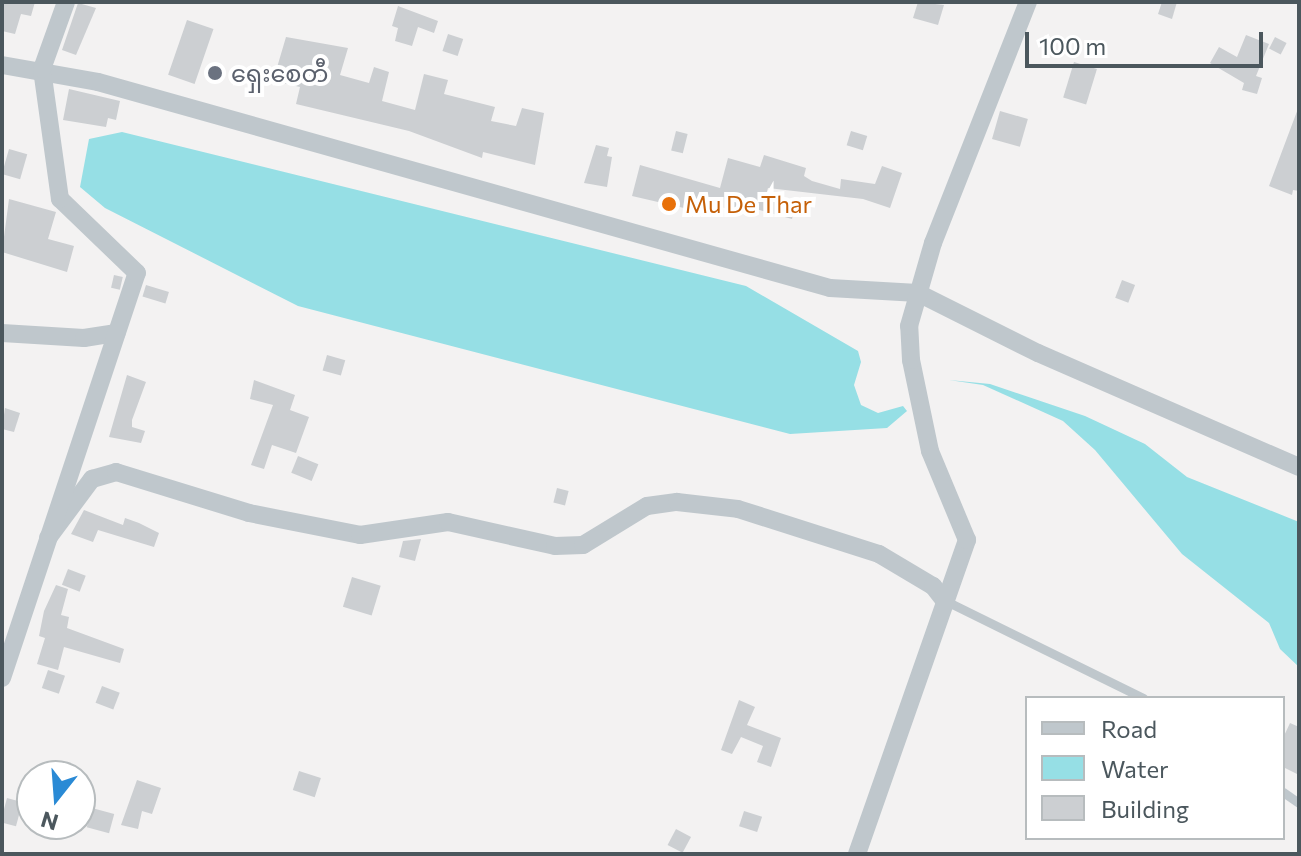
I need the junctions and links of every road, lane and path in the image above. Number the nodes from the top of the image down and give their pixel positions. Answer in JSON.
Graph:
{"nodes":[{"id":1,"x":66,"y":2,"type":"edge"},
{"id":2,"x":1028,"y":2,"type":"edge"},
{"id":3,"x":2,"y":65,"type":"edge"},
{"id":4,"x":42,"y":69,"type":"junction"},
{"id":5,"x":918,"y":293,"type":"junction"},
{"id":6,"x":2,"y":333,"type":"edge"},
{"id":7,"x":117,"y":333,"type":"junction"},
{"id":8,"x":1299,"y":467,"type":"edge"},
{"id":9,"x":48,"y":538,"type":"junction"},
{"id":10,"x":944,"y":600,"type":"junction"},
{"id":11,"x":2,"y":678,"type":"edge"},
{"id":12,"x":1139,"y":696,"type":"edge"},
{"id":13,"x":857,"y":854,"type":"edge"}],
"edges":[{"from":1,"to":4,"type":"street"},
{"from":2,"to":5,"type":"street"},
{"from":3,"to":4,"type":"street"},
{"from":4,"to":5,"type":"street"},
{"from":4,"to":7,"type":"street"},
{"from":5,"to":8,"type":"street"},
{"from":5,"to":10,"type":"street"},
{"from":6,"to":7,"type":"street"},
{"from":7,"to":9,"type":"street"},
{"from":9,"to":10,"type":"street"},
{"from":9,"to":11,"type":"street"},
{"from":10,"to":12,"type":"lane"},
{"from":10,"to":13,"type":"street"}]}
